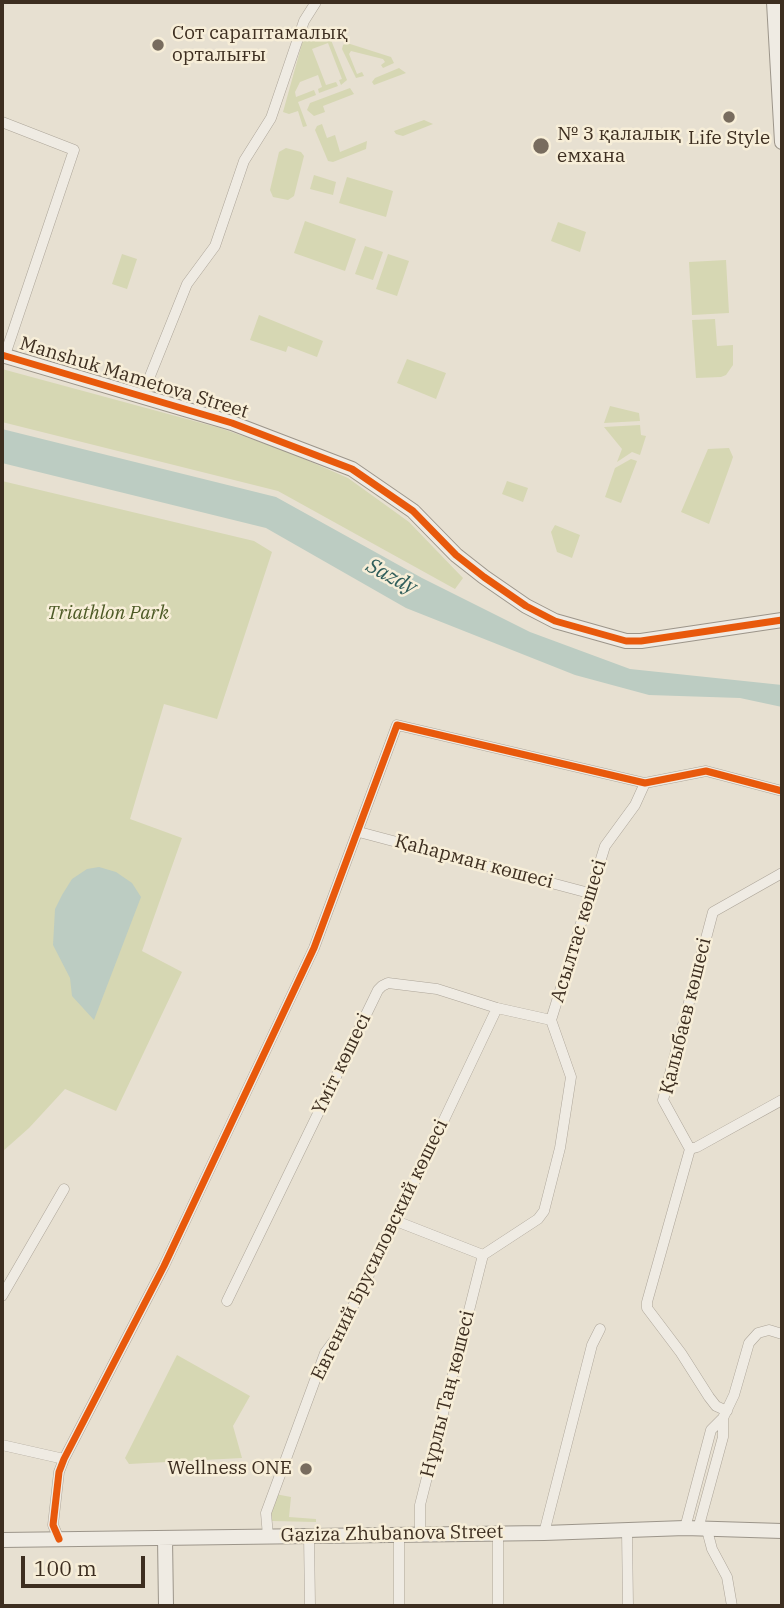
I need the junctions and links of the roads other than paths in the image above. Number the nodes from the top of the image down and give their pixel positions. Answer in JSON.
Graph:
{"nodes":[{"id":1,"x":316,"y":2,"type":"edge"},
{"id":2,"x":774,"y":2,"type":"edge"},
{"id":3,"x":2,"y":121,"type":"edge"},
{"id":4,"x":782,"y":142,"type":"edge"},
{"id":5,"x":3,"y":355,"type":"edge"},
{"id":6,"x":142,"y":396,"type":"junction"},
{"id":7,"x":782,"y":620,"type":"edge"},
{"id":8,"x":645,"y":783,"type":"junction"},
{"id":9,"x":782,"y":791,"type":"edge"},
{"id":10,"x":359,"y":832,"type":"junction"},
{"id":11,"x":782,"y":873,"type":"edge"},
{"id":12,"x":589,"y":892,"type":"junction"},
{"id":13,"x":497,"y":1008,"type":"junction"},
{"id":14,"x":551,"y":1020,"type":"junction"},
{"id":15,"x":782,"y":1100,"type":"edge"},
{"id":16,"x":690,"y":1149,"type":"junction"},
{"id":17,"x":64,"y":1189,"type":"dead end"},
{"id":18,"x":396,"y":1221,"type":"junction"},
{"id":19,"x":482,"y":1255,"type":"junction"},
{"id":20,"x":2,"y":1296,"type":"edge"},
{"id":21,"x":227,"y":1301,"type":"dead end"},
{"id":22,"x":600,"y":1329,"type":"dead end"},
{"id":23,"x":782,"y":1334,"type":"edge"},
{"id":24,"x":725,"y":1414,"type":"junction"},
{"id":25,"x":2,"y":1444,"type":"edge"},
{"id":26,"x":64,"y":1459,"type":"junction"},
{"id":27,"x":697,"y":1529,"type":"junction"},
{"id":28,"x":627,"y":1531,"type":"junction"},
{"id":29,"x":782,"y":1531,"type":"edge"},
{"id":30,"x":498,"y":1533,"type":"junction"},
{"id":31,"x":544,"y":1533,"type":"junction"},
{"id":32,"x":399,"y":1534,"type":"junction"},
{"id":33,"x":420,"y":1534,"type":"junction"},
{"id":34,"x":309,"y":1535,"type":"junction"},
{"id":35,"x":268,"y":1536,"type":"junction"},
{"id":36,"x":165,"y":1538,"type":"junction"},
{"id":37,"x":59,"y":1539,"type":"junction"},
{"id":38,"x":2,"y":1540,"type":"edge"},
{"id":39,"x":166,"y":1606,"type":"edge"},
{"id":40,"x":310,"y":1606,"type":"edge"},
{"id":41,"x":399,"y":1606,"type":"edge"},
{"id":42,"x":498,"y":1606,"type":"edge"},
{"id":43,"x":628,"y":1606,"type":"edge"},
{"id":44,"x":732,"y":1606,"type":"edge"}],
"edges":[{"from":1,"to":6,"type":"street"},
{"from":2,"to":4,"type":"street"},
{"from":3,"to":5,"type":"street"},
{"from":5,"to":6,"type":"street","name":"Manshuk Mametova Street"},
{"from":6,"to":7,"type":"street","name":"Manshuk Mametova Street"},
{"from":8,"to":9,"type":"street"},
{"from":8,"to":10,"type":"street"},
{"from":8,"to":12,"type":"street","name":"Асылтас көшесі"},
{"from":10,"to":12,"type":"street","name":"Қаһарман көшесі"},
{"from":10,"to":26,"type":"street"},
{"from":11,"to":16,"type":"street","name":"Қалыбаев көшесі"},
{"from":12,"to":14,"type":"street","name":"Асылтас көшесі"},
{"from":13,"to":14,"type":"street","name":"Үміт көшесі"},
{"from":13,"to":18,"type":"street","name":"Евгений Брусиловский көшесі"},
{"from":13,"to":21,"type":"street","name":"Үміт көшесі"},
{"from":14,"to":19,"type":"street","name":"Асылтас көшесі"},
{"from":15,"to":16,"type":"street"},
{"from":16,"to":24,"type":"street"},
{"from":17,"to":20,"type":"street"},
{"from":18,"to":19,"type":"street"},
{"from":18,"to":35,"type":"street","name":"Евгений Брусиловский көшесі"},
{"from":19,"to":33,"type":"street","name":"Нұрлы Таң көшесі"},
{"from":22,"to":31,"type":"street"},
{"from":23,"to":24,"type":"street"},
{"from":24,"to":27,"type":"street"},
{"from":25,"to":26,"type":"street"},
{"from":26,"to":37,"type":"street"},
{"from":27,"to":28,"type":"street","name":"Gaziza Zhubanova Street"},
{"from":27,"to":29,"type":"street","name":"Gaziza Zhubanova Street"},
{"from":27,"to":44,"type":"street"},
{"from":28,"to":31,"type":"street","name":"Gaziza Zhubanova Street"},
{"from":28,"to":43,"type":"street"},
{"from":30,"to":31,"type":"street","name":"Gaziza Zhubanova Street"},
{"from":30,"to":33,"type":"street","name":"Gaziza Zhubanova Street"},
{"from":30,"to":42,"type":"street"},
{"from":32,"to":33,"type":"street","name":"Gaziza Zhubanova Street"},
{"from":32,"to":34,"type":"street","name":"Gaziza Zhubanova Street"},
{"from":32,"to":41,"type":"street"},
{"from":34,"to":35,"type":"street","name":"Gaziza Zhubanova Street"},
{"from":34,"to":40,"type":"street"},
{"from":35,"to":36,"type":"street","name":"Gaziza Zhubanova Street"},
{"from":36,"to":37,"type":"street","name":"Gaziza Zhubanova Street"},
{"from":36,"to":39,"type":"street"},
{"from":37,"to":38,"type":"street","name":"Gaziza Zhubanova Street"}]}
